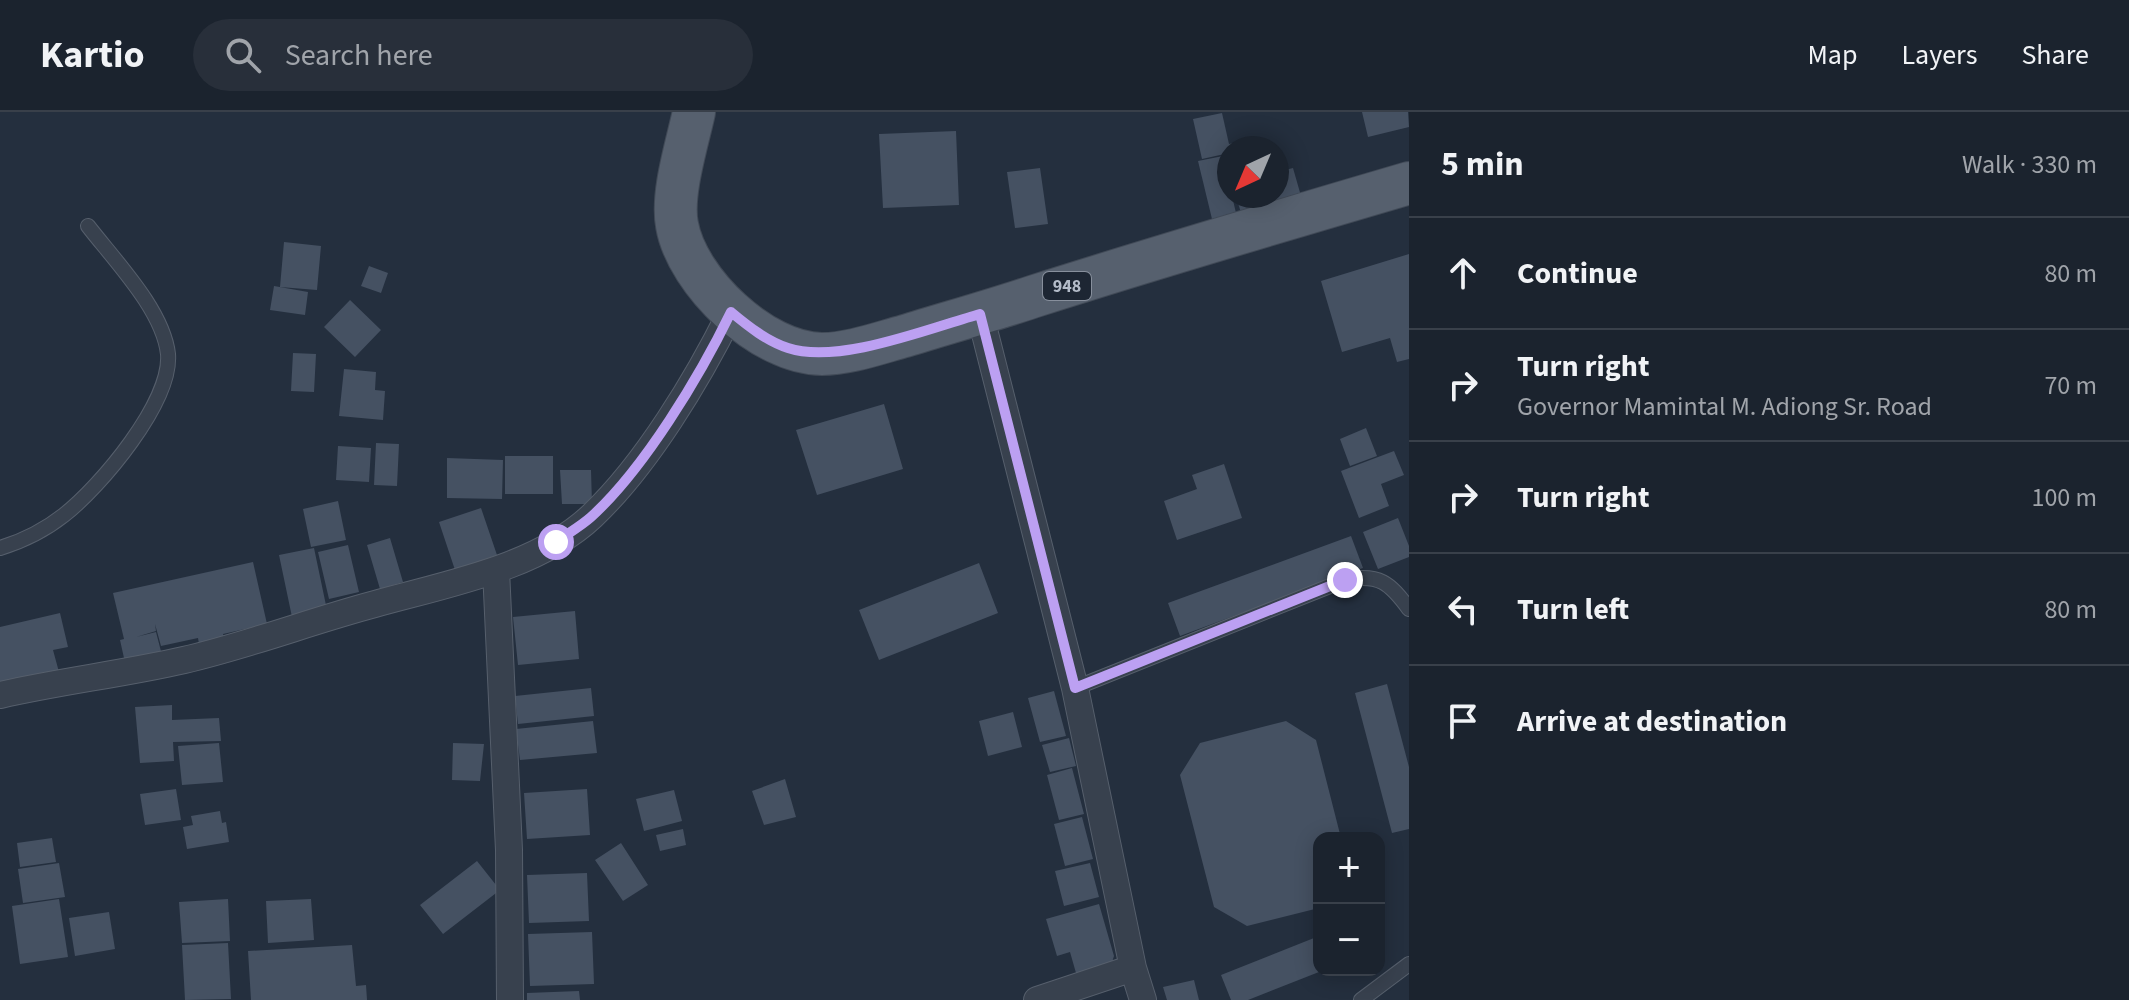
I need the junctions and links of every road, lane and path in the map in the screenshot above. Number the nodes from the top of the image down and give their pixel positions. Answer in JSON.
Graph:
{"nodes":[{"id":1,"x":694,"y":112,"type":"edge"},
{"id":2,"x":1409,"y":183,"type":"edge"},
{"id":3,"x":88,"y":226,"type":"dead end"},
{"id":4,"x":731,"y":312,"type":"junction"},
{"id":5,"x":980,"y":314,"type":"junction"},
{"id":6,"x":0,"y":548,"type":"edge"},
{"id":7,"x":496,"y":570,"type":"junction"},
{"id":8,"x":1409,"y":609,"type":"edge"},
{"id":9,"x":1075,"y":688,"type":"junction"},
{"id":10,"x":0,"y":695,"type":"edge"},
{"id":11,"x":1409,"y":964,"type":"edge"},
{"id":12,"x":1133,"y":968,"type":"junction"},
{"id":13,"x":510,"y":1000,"type":"edge"},
{"id":14,"x":1037,"y":1000,"type":"edge"},
{"id":15,"x":1143,"y":1000,"type":"edge"},
{"id":16,"x":1361,"y":1000,"type":"edge"}],
"edges":[{"from":1,"to":4,"type":"main road","number":"948"},
{"from":2,"to":5,"type":"main road","number":"948"},
{"from":3,"to":6,"type":"lane"},
{"from":4,"to":5,"type":"main road","number":"948"},
{"from":4,"to":7,"type":"street"},
{"from":5,"to":9,"type":"street"},
{"from":7,"to":10,"type":"street"},
{"from":7,"to":13,"type":"street"},
{"from":8,"to":9,"type":"lane"},
{"from":9,"to":12,"type":"street"},
{"from":11,"to":16,"type":"lane"},
{"from":12,"to":14,"type":"street"},
{"from":12,"to":15,"type":"street"}]}
